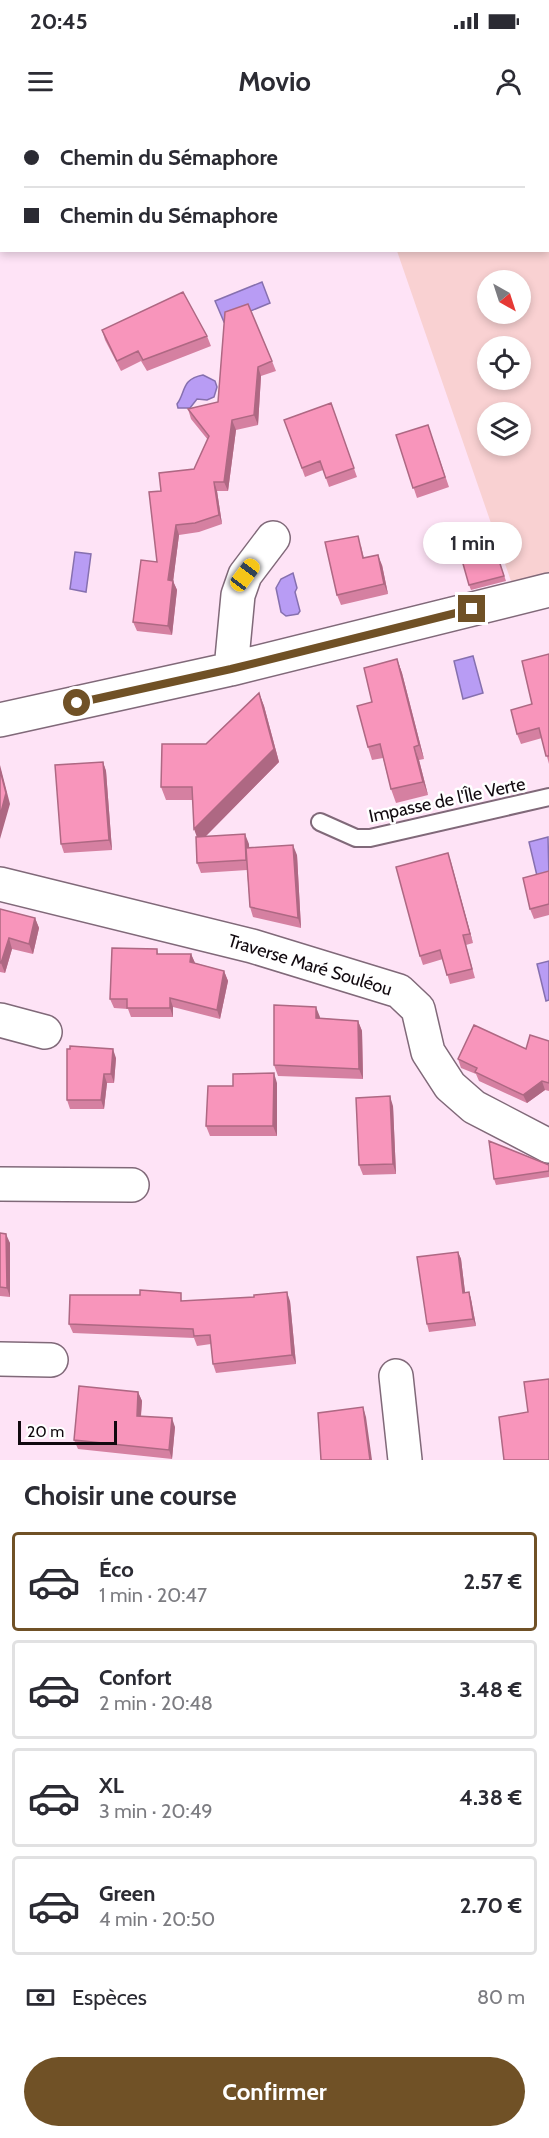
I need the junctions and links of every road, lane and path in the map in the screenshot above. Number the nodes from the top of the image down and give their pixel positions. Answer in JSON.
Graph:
{"nodes":[{"id":1,"x":273,"y":538,"type":"dead end"},
{"id":2,"x":549,"y":590,"type":"edge"},
{"id":3,"x":231,"y":669,"type":"junction"},
{"id":4,"x":0,"y":720,"type":"edge"},
{"id":5,"x":549,"y":797,"type":"edge"},
{"id":6,"x":320,"y":822,"type":"dead end"},
{"id":7,"x":0,"y":884,"type":"edge"},
{"id":8,"x":0,"y":1020,"type":"edge"},
{"id":9,"x":45,"y":1032,"type":"dead end"},
{"id":10,"x":549,"y":1146,"type":"edge"},
{"id":11,"x":0,"y":1184,"type":"edge"},
{"id":12,"x":132,"y":1185,"type":"dead end"},
{"id":13,"x":0,"y":1359,"type":"edge"},
{"id":14,"x":51,"y":1360,"type":"dead end"},
{"id":15,"x":396,"y":1376,"type":"dead end"},
{"id":16,"x":405,"y":1460,"type":"edge"}],
"edges":[{"from":1,"to":3,"type":"street"},
{"from":2,"to":3,"type":"street"},
{"from":3,"to":4,"type":"street"},
{"from":5,"to":6,"type":"lane","name":"Impasse de l'Île Verte"},
{"from":7,"to":10,"type":"street","name":"Traverse Maré Souléou"},
{"from":8,"to":9,"type":"street"},
{"from":11,"to":12,"type":"street"},
{"from":13,"to":14,"type":"street"},
{"from":15,"to":16,"type":"street"}]}
